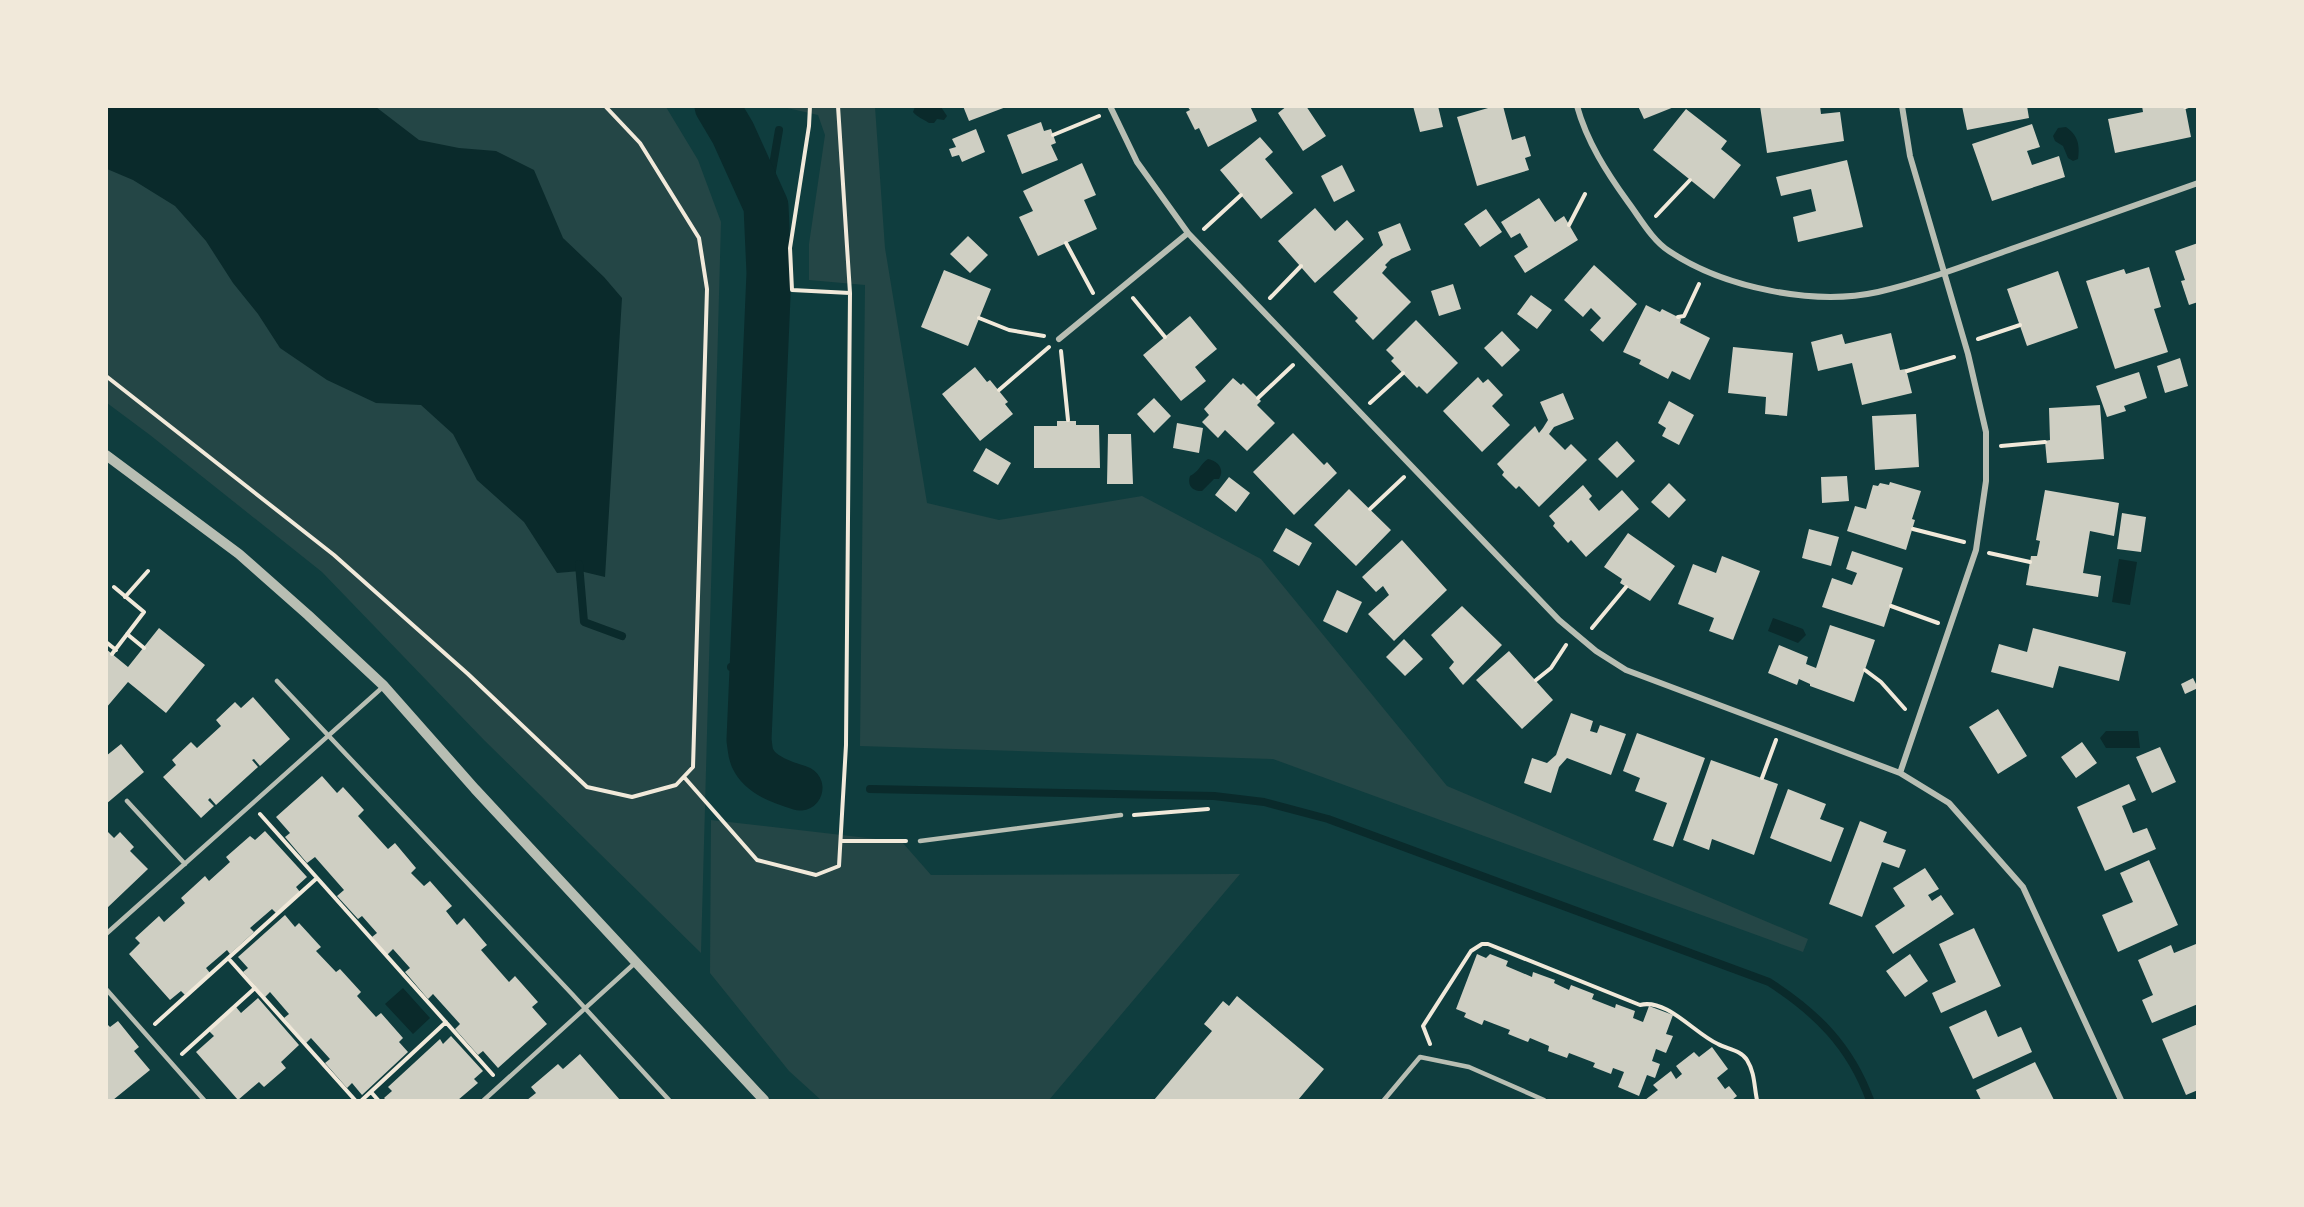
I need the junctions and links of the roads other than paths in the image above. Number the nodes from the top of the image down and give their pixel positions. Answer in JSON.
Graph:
{"nodes":[{"id":1,"x":1577,"y":106,"type":"edge"},
{"id":2,"x":1902,"y":106,"type":"edge"},
{"id":3,"x":1111,"y":109,"type":"edge"},
{"id":4,"x":2198,"y":183,"type":"edge"},
{"id":5,"x":1190,"y":235,"type":"junction"},
{"id":6,"x":1945,"y":271,"type":"junction"},
{"id":7,"x":1059,"y":339,"type":"road end"},
{"id":8,"x":106,"y":454,"type":"edge"},
{"id":9,"x":277,"y":681,"type":"dead end"},
{"id":10,"x":384,"y":686,"type":"junction"},
{"id":11,"x":329,"y":735,"type":"junction"},
{"id":12,"x":1900,"y":773,"type":"junction"},
{"id":13,"x":127,"y":801,"type":"dead end"},
{"id":14,"x":1121,"y":816,"type":"road end"},
{"id":15,"x":920,"y":841,"type":"road end"},
{"id":16,"x":185,"y":864,"type":"junction"},
{"id":17,"x":106,"y":934,"type":"edge"},
{"id":18,"x":635,"y":963,"type":"junction"},
{"id":19,"x":106,"y":989,"type":"edge"},
{"id":20,"x":585,"y":1008,"type":"junction"},
{"id":21,"x":204,"y":1101,"type":"edge"},
{"id":22,"x":484,"y":1101,"type":"edge"},
{"id":23,"x":669,"y":1101,"type":"edge"},
{"id":24,"x":764,"y":1101,"type":"edge"},
{"id":25,"x":1384,"y":1101,"type":"edge"},
{"id":26,"x":1544,"y":1101,"type":"edge"},
{"id":27,"x":2121,"y":1101,"type":"edge"}],
"edges":[{"from":1,"to":6,"type":"street"},
{"from":2,"to":6,"type":"street"},
{"from":3,"to":5,"type":"street"},
{"from":4,"to":6,"type":"street"},
{"from":5,"to":7,"type":"street"},
{"from":5,"to":12,"type":"street"},
{"from":6,"to":12,"type":"street"},
{"from":8,"to":10,"type":"street"},
{"from":9,"to":11,"type":"lane"},
{"from":10,"to":11,"type":"lane"},
{"from":10,"to":18,"type":"street"},
{"from":11,"to":16,"type":"lane"},
{"from":11,"to":20,"type":"lane"},
{"from":12,"to":27,"type":"street"},
{"from":13,"to":16,"type":"lane"},
{"from":14,"to":15,"type":"lane"},
{"from":16,"to":17,"type":"lane"},
{"from":18,"to":20,"type":"lane"},
{"from":18,"to":24,"type":"street"},
{"from":19,"to":21,"type":"lane"},
{"from":20,"to":22,"type":"lane"},
{"from":20,"to":23,"type":"lane"},
{"from":25,"to":26,"type":"lane"}]}
